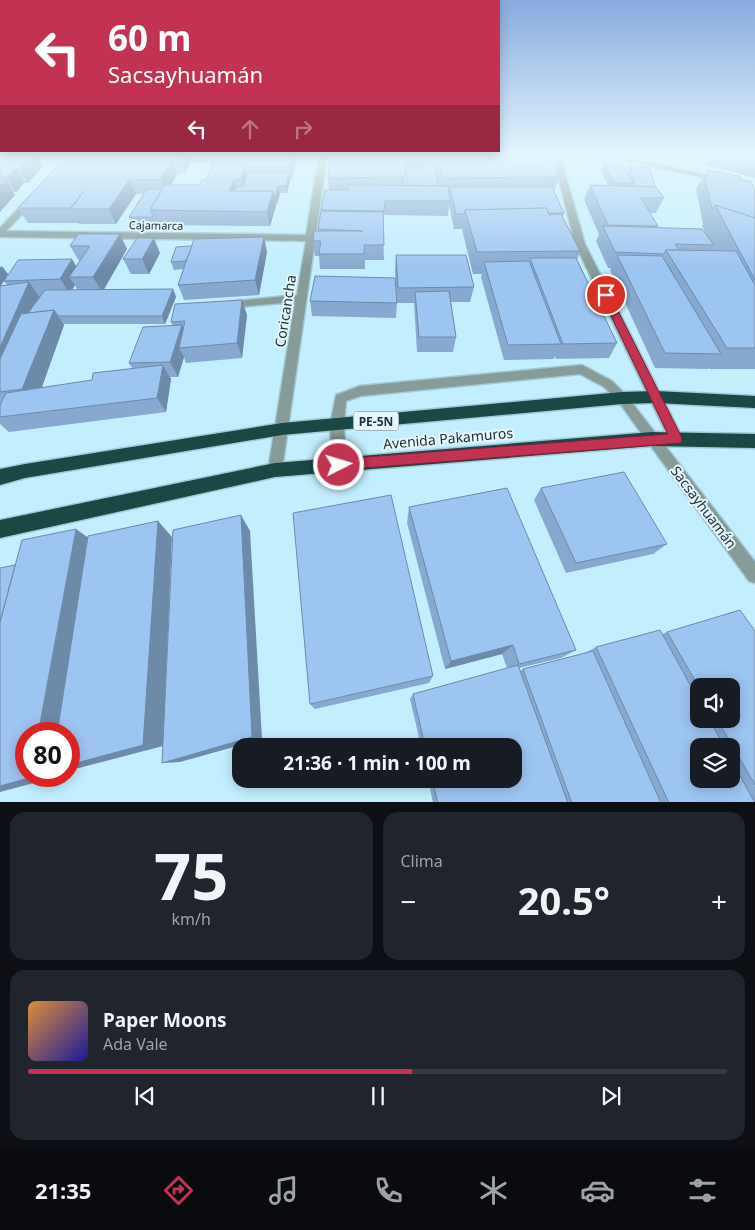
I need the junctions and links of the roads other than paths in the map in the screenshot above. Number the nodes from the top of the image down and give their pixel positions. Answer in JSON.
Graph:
{"nodes":[{"id":1,"x":38,"y":193,"type":"edge"},
{"id":2,"x":317,"y":193,"type":"edge"},
{"id":3,"x":566,"y":193,"type":"edge"},
{"id":4,"x":0,"y":234,"type":"edge"},
{"id":5,"x":311,"y":238,"type":"junction"},
{"id":6,"x":302,"y":298,"type":"junction"},
{"id":7,"x":215,"y":306,"type":"edge"},
{"id":8,"x":656,"y":397,"type":"junction"},
{"id":9,"x":622,"y":398,"type":"junction"},
{"id":10,"x":755,"y":402,"type":"edge"},
{"id":11,"x":337,"y":424,"type":"junction"},
{"id":12,"x":282,"y":429,"type":"junction"},
{"id":13,"x":652,"y":439,"type":"junction"},
{"id":14,"x":676,"y":439,"type":"junction"},
{"id":15,"x":755,"y":441,"type":"edge"},
{"id":16,"x":339,"y":465,"type":"junction"},
{"id":17,"x":275,"y":470,"type":"junction"},
{"id":18,"x":0,"y":476,"type":"edge"},
{"id":19,"x":0,"y":529,"type":"edge"},
{"id":20,"x":755,"y":575,"type":"edge"}],
"edges":[{"from":1,"to":4,"type":"street"},
{"from":2,"to":5,"type":"street","name":"Coricancha"},
{"from":3,"to":8,"type":"street"},
{"from":4,"to":5,"type":"street","name":"Cajamarca"},
{"from":5,"to":6,"type":"street","name":"Coricancha"},
{"from":6,"to":7,"type":"street"},
{"from":6,"to":12,"type":"street","name":"Coricancha"},
{"from":8,"to":9,"type":"highway","name":"Avenida Pakamuros","number":"PE-5N"},
{"from":8,"to":10,"type":"highway","name":"Avenida Pakamuros","number":"PE-5N"},
{"from":8,"to":14,"type":"street"},
{"from":9,"to":11,"type":"highway","name":"Avenida Pakamuros","number":"PE-5N"},
{"from":9,"to":11,"type":"street","name":"Sacsayhuamán"},
{"from":9,"to":13,"type":"street","name":"Sacsayhuamán"},
{"from":11,"to":12,"type":"highway","name":"Avenida Pakamuros","number":"PE-5N"},
{"from":11,"to":16,"type":"street"},
{"from":12,"to":17,"type":"street","name":"Coricancha"},
{"from":12,"to":18,"type":"highway","name":"Avenida Pakamuros","number":"PE-5N"},
{"from":13,"to":14,"type":"highway","name":"Avenida Pakamuros"},
{"from":13,"to":16,"type":"highway","name":"Avenida Pakamuros"},
{"from":13,"to":20,"type":"street","name":"Sacsayhuamán"},
{"from":14,"to":15,"type":"highway","name":"Avenida Pakamuros"},
{"from":16,"to":17,"type":"highway","name":"Avenida Pakamuros"},
{"from":17,"to":19,"type":"highway","name":"Avenida Pakamuros"}]}
